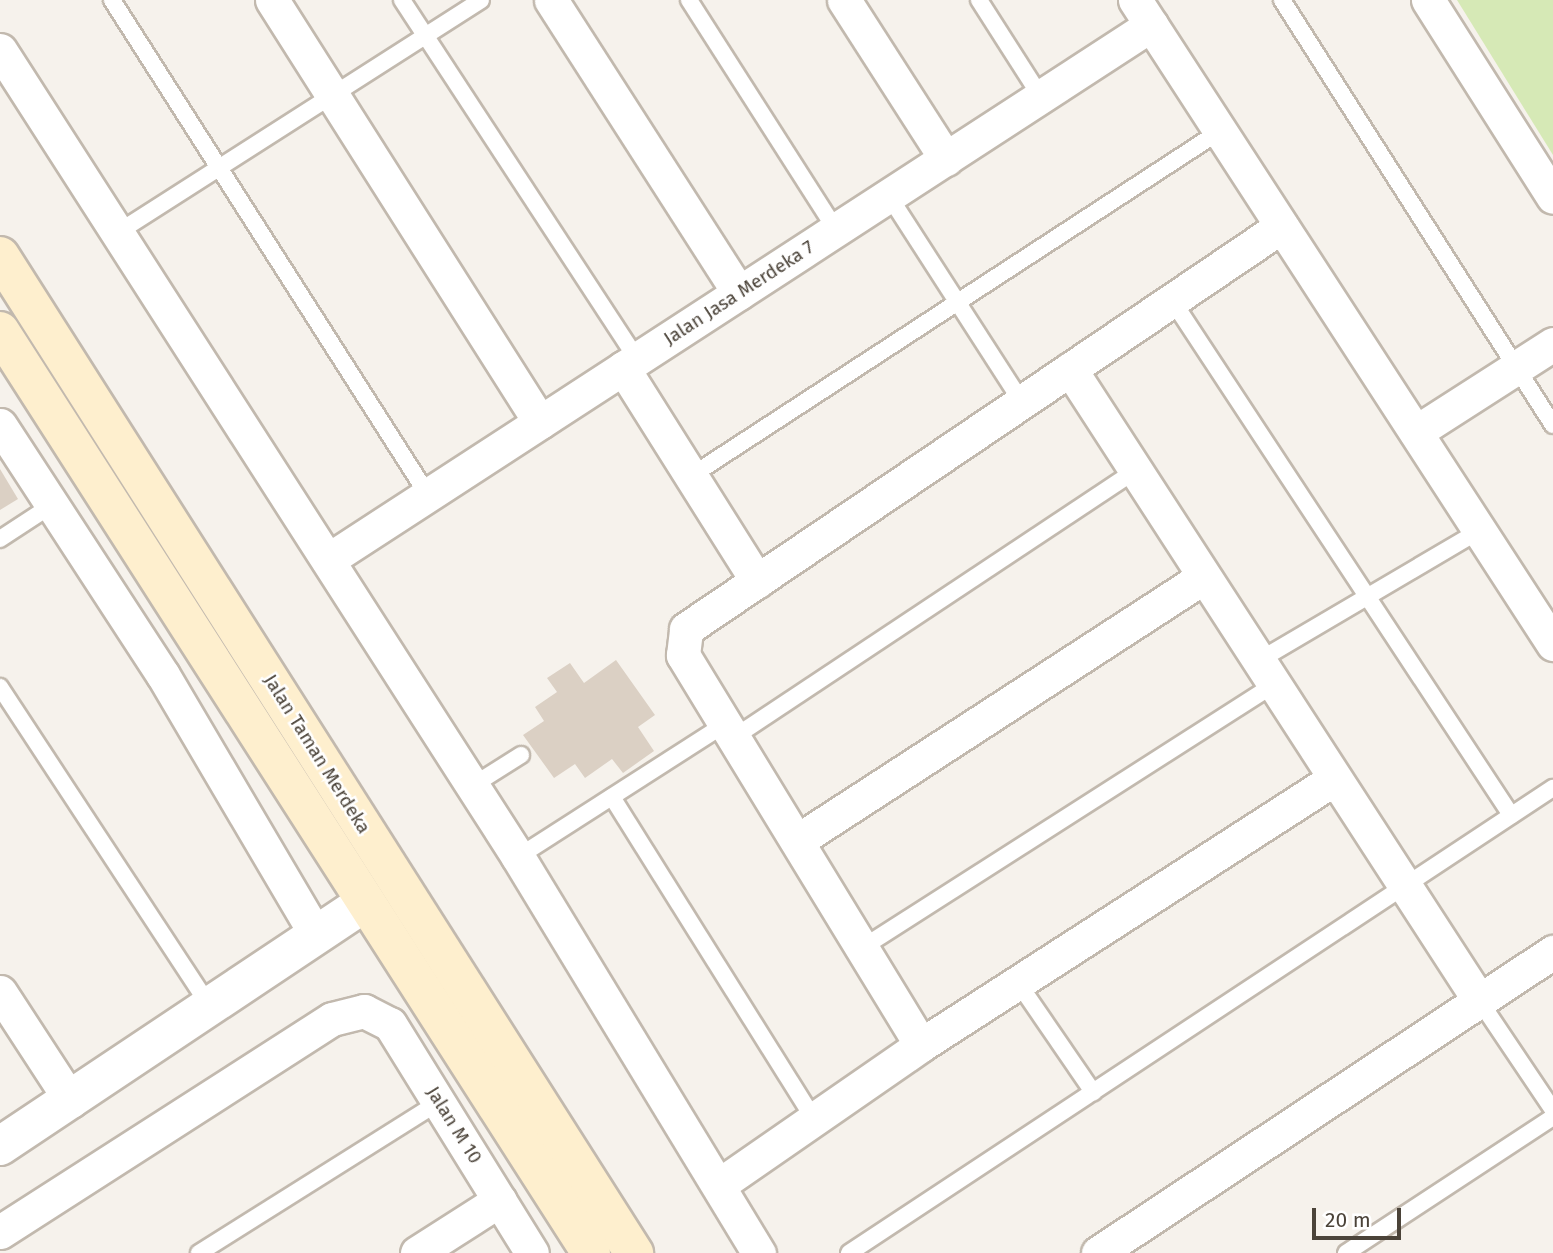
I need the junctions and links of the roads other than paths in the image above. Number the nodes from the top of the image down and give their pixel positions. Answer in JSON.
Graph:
{"nodes":[{"id":1,"x":112,"y":0,"type":"edge"},
{"id":2,"x":272,"y":0,"type":"edge"},
{"id":3,"x":402,"y":0,"type":"edge"},
{"id":4,"x":481,"y":0,"type":"edge"},
{"id":5,"x":551,"y":0,"type":"edge"},
{"id":6,"x":690,"y":0,"type":"edge"},
{"id":7,"x":844,"y":0,"type":"edge"},
{"id":8,"x":979,"y":0,"type":"edge"},
{"id":9,"x":1282,"y":0,"type":"edge"},
{"id":10,"x":1429,"y":0,"type":"edge"},
{"id":11,"x":1143,"y":13,"type":"edge"},
{"id":12,"x":425,"y":36,"type":"junction"},
{"id":13,"x":0,"y":50,"type":"edge"},
{"id":14,"x":332,"y":95,"type":"junction"},
{"id":15,"x":1041,"y":97,"type":"junction"},
{"id":16,"x":1220,"y":131,"type":"junction"},
{"id":17,"x":946,"y":159,"type":"junction"},
{"id":18,"x":218,"y":168,"type":"junction"},
{"id":19,"x":889,"y":196,"type":"junction"},
{"id":20,"x":1553,"y":197,"type":"edge"},
{"id":21,"x":1282,"y":226,"type":"junction"},
{"id":22,"x":836,"y":230,"type":"junction"},
{"id":23,"x":117,"y":233,"type":"junction"},
{"id":24,"x":0,"y":256,"type":"edge"},
{"id":25,"x":739,"y":293,"type":"junction"},
{"id":26,"x":1172,"y":300,"type":"junction"},
{"id":27,"x":960,"y":305,"type":"junction"},
{"id":28,"x":0,"y":331,"type":"edge"},
{"id":29,"x":1553,"y":344,"type":"edge"},
{"id":30,"x":630,"y":364,"type":"junction"},
{"id":31,"x":1516,"y":368,"type":"junction"},
{"id":32,"x":1070,"y":369,"type":"junction"},
{"id":33,"x":1022,"y":402,"type":"junction"},
{"id":34,"x":540,"y":422,"type":"junction"},
{"id":35,"x":0,"y":425,"type":"edge"},
{"id":36,"x":1553,"y":425,"type":"edge"},
{"id":37,"x":1416,"y":432,"type":"junction"},
{"id":38,"x":1135,"y":471,"type":"junction"},
{"id":39,"x":691,"y":476,"type":"junction"},
{"id":40,"x":428,"y":495,"type":"junction"},
{"id":41,"x":52,"y":505,"type":"junction"},
{"id":42,"x":1479,"y":530,"type":"junction"},
{"id":43,"x":0,"y":540,"type":"edge"},
{"id":44,"x":328,"y":560,"type":"junction"},
{"id":45,"x":1203,"y":577,"type":"junction"},
{"id":46,"x":758,"y":581,"type":"junction"},
{"id":47,"x":1362,"y":598,"type":"junction"},
{"id":48,"x":1553,"y":644,"type":"edge"},
{"id":49,"x":1265,"y":673,"type":"junction"},
{"id":50,"x":0,"y":687,"type":"edge"},
{"id":51,"x":729,"y":731,"type":"junction"},
{"id":52,"x":522,"y":755,"type":"dead end"},
{"id":53,"x":1333,"y":779,"type":"junction"},
{"id":54,"x":472,"y":786,"type":"junction"},
{"id":55,"x":1553,"y":788,"type":"edge"},
{"id":56,"x":612,"y":797,"type":"junction"},
{"id":57,"x":1511,"y":815,"type":"junction"},
{"id":58,"x":797,"y":841,"type":"junction"},
{"id":59,"x":517,"y":857,"type":"junction"},
{"id":60,"x":1404,"y":886,"type":"junction"},
{"id":61,"x":364,"y":903,"type":"junction"},
{"id":62,"x":316,"y":935,"type":"junction"},
{"id":63,"x":862,"y":948,"type":"junction"},
{"id":64,"x":1553,"y":953,"type":"edge"},
{"id":65,"x":1017,"y":981,"type":"junction"},
{"id":66,"x":0,"y":992,"type":"edge"},
{"id":67,"x":1479,"y":1000,"type":"junction"},
{"id":68,"x":209,"y":1004,"type":"junction"},
{"id":69,"x":921,"y":1045,"type":"junction"},
{"id":70,"x":1093,"y":1092,"type":"junction"},
{"id":71,"x":71,"y":1101,"type":"junction"},
{"id":72,"x":439,"y":1102,"type":"junction"},
{"id":73,"x":1553,"y":1110,"type":"edge"},
{"id":74,"x":1553,"y":1117,"type":"edge"},
{"id":75,"x":814,"y":1119,"type":"junction"},
{"id":76,"x":0,"y":1146,"type":"edge"},
{"id":77,"x":719,"y":1185,"type":"junction"},
{"id":78,"x":500,"y":1200,"type":"junction"},
{"id":79,"x":0,"y":1232,"type":"edge"},
{"id":80,"x":199,"y":1253,"type":"edge"},
{"id":81,"x":417,"y":1253,"type":"edge"},
{"id":82,"x":532,"y":1253,"type":"edge"},
{"id":83,"x":591,"y":1253,"type":"edge"},
{"id":84,"x":634,"y":1253,"type":"edge"},
{"id":85,"x":760,"y":1253,"type":"edge"},
{"id":86,"x":849,"y":1253,"type":"edge"},
{"id":87,"x":1098,"y":1253,"type":"edge"},
{"id":88,"x":1346,"y":1253,"type":"edge"}],
"edges":[{"from":1,"to":18,"type":"lane"},
{"from":2,"to":14,"type":"street"},
{"from":3,"to":12,"type":"lane"},
{"from":4,"to":12,"type":"lane"},
{"from":5,"to":25,"type":"street"},
{"from":6,"to":22,"type":"lane"},
{"from":7,"to":17,"type":"street"},
{"from":8,"to":15,"type":"lane"},
{"from":9,"to":31,"type":"lane"},
{"from":10,"to":20,"type":"street"},
{"from":11,"to":15,"type":"street","name":"Jalan Jasa Merdeka 7"},
{"from":11,"to":16,"type":"street"},
{"from":12,"to":14,"type":"lane"},
{"from":12,"to":30,"type":"lane"},
{"from":13,"to":23,"type":"street"},
{"from":14,"to":18,"type":"lane"},
{"from":14,"to":34,"type":"street"},
{"from":15,"to":17,"type":"street","name":"Jalan Jasa Merdeka 7"},
{"from":16,"to":21,"type":"street"},
{"from":16,"to":27,"type":"lane"},
{"from":17,"to":19,"type":"street","name":"Jalan Jasa Merdeka 7"},
{"from":18,"to":23,"type":"lane"},
{"from":18,"to":40,"type":"lane"},
{"from":19,"to":22,"type":"street","name":"Jalan Jasa Merdeka 7"},
{"from":19,"to":27,"type":"lane"},
{"from":21,"to":26,"type":"street"},
{"from":21,"to":37,"type":"street"},
{"from":22,"to":25,"type":"street","name":"Jalan Jasa Merdeka 7"},
{"from":23,"to":44,"type":"street"},
{"from":24,"to":84,"type":"main road","name":"Jalan Taman Merdeka"},
{"from":25,"to":30,"type":"street","name":"Jalan Jasa Merdeka 7"},
{"from":26,"to":32,"type":"street"},
{"from":26,"to":47,"type":"lane"},
{"from":27,"to":33,"type":"lane"},
{"from":27,"to":39,"type":"lane"},
{"from":28,"to":61,"type":"main road","name":"Jalan Taman Merdeka"},
{"from":29,"to":31,"type":"street"},
{"from":30,"to":34,"type":"street","name":"Jalan Jasa Merdeka 7"},
{"from":30,"to":39,"type":"street"},
{"from":31,"to":36,"type":"lane"},
{"from":31,"to":37,"type":"street"},
{"from":32,"to":33,"type":"street"},
{"from":32,"to":38,"type":"street"},
{"from":33,"to":46,"type":"street"},
{"from":34,"to":40,"type":"street","name":"Jalan Jasa Merdeka 7"},
{"from":35,"to":41,"type":"street"},
{"from":37,"to":42,"type":"street"},
{"from":38,"to":45,"type":"street"},
{"from":38,"to":51,"type":"lane"},
{"from":39,"to":46,"type":"street"},
{"from":40,"to":44,"type":"street","name":"Jalan Jasa Merdeka 7"},
{"from":41,"to":43,"type":"lane"},
{"from":41,"to":62,"type":"street"},
{"from":42,"to":47,"type":"lane"},
{"from":42,"to":48,"type":"street"},
{"from":44,"to":54,"type":"street"},
{"from":45,"to":49,"type":"street"},
{"from":45,"to":58,"type":"street"},
{"from":46,"to":51,"type":"street"},
{"from":47,"to":49,"type":"lane"},
{"from":47,"to":57,"type":"lane"},
{"from":49,"to":53,"type":"street"},
{"from":49,"to":63,"type":"lane"},
{"from":50,"to":68,"type":"lane"},
{"from":51,"to":56,"type":"lane"},
{"from":51,"to":58,"type":"street"},
{"from":52,"to":54,"type":"lane"},
{"from":53,"to":60,"type":"street"},
{"from":53,"to":65,"type":"street"},
{"from":54,"to":59,"type":"street"},
{"from":55,"to":57,"type":"lane"},
{"from":56,"to":59,"type":"lane"},
{"from":56,"to":75,"type":"lane"},
{"from":57,"to":60,"type":"lane"},
{"from":58,"to":63,"type":"street"},
{"from":59,"to":77,"type":"street"},
{"from":60,"to":67,"type":"street"},
{"from":60,"to":70,"type":"lane"},
{"from":61,"to":62,"type":"street"},
{"from":61,"to":83,"type":"main road","name":"Jalan Taman Merdeka"},
{"from":62,"to":68,"type":"street"},
{"from":63,"to":69,"type":"street"},
{"from":64,"to":67,"type":"street"},
{"from":65,"to":69,"type":"street"},
{"from":65,"to":70,"type":"lane"},
{"from":66,"to":71,"type":"street"},
{"from":67,"to":73,"type":"lane"},
{"from":67,"to":87,"type":"street"},
{"from":68,"to":71,"type":"street"},
{"from":69,"to":75,"type":"street"},
{"from":70,"to":86,"type":"lane"},
{"from":71,"to":76,"type":"street"},
{"from":72,"to":78,"type":"street","name":"Jalan M 10"},
{"from":72,"to":79,"type":"street","name":"Jalan M 10"},
{"from":72,"to":80,"type":"lane"},
{"from":74,"to":88,"type":"lane"},
{"from":75,"to":77,"type":"street"},
{"from":77,"to":85,"type":"street"},
{"from":78,"to":81,"type":"street"},
{"from":78,"to":82,"type":"street","name":"Jalan M 10"}]}
